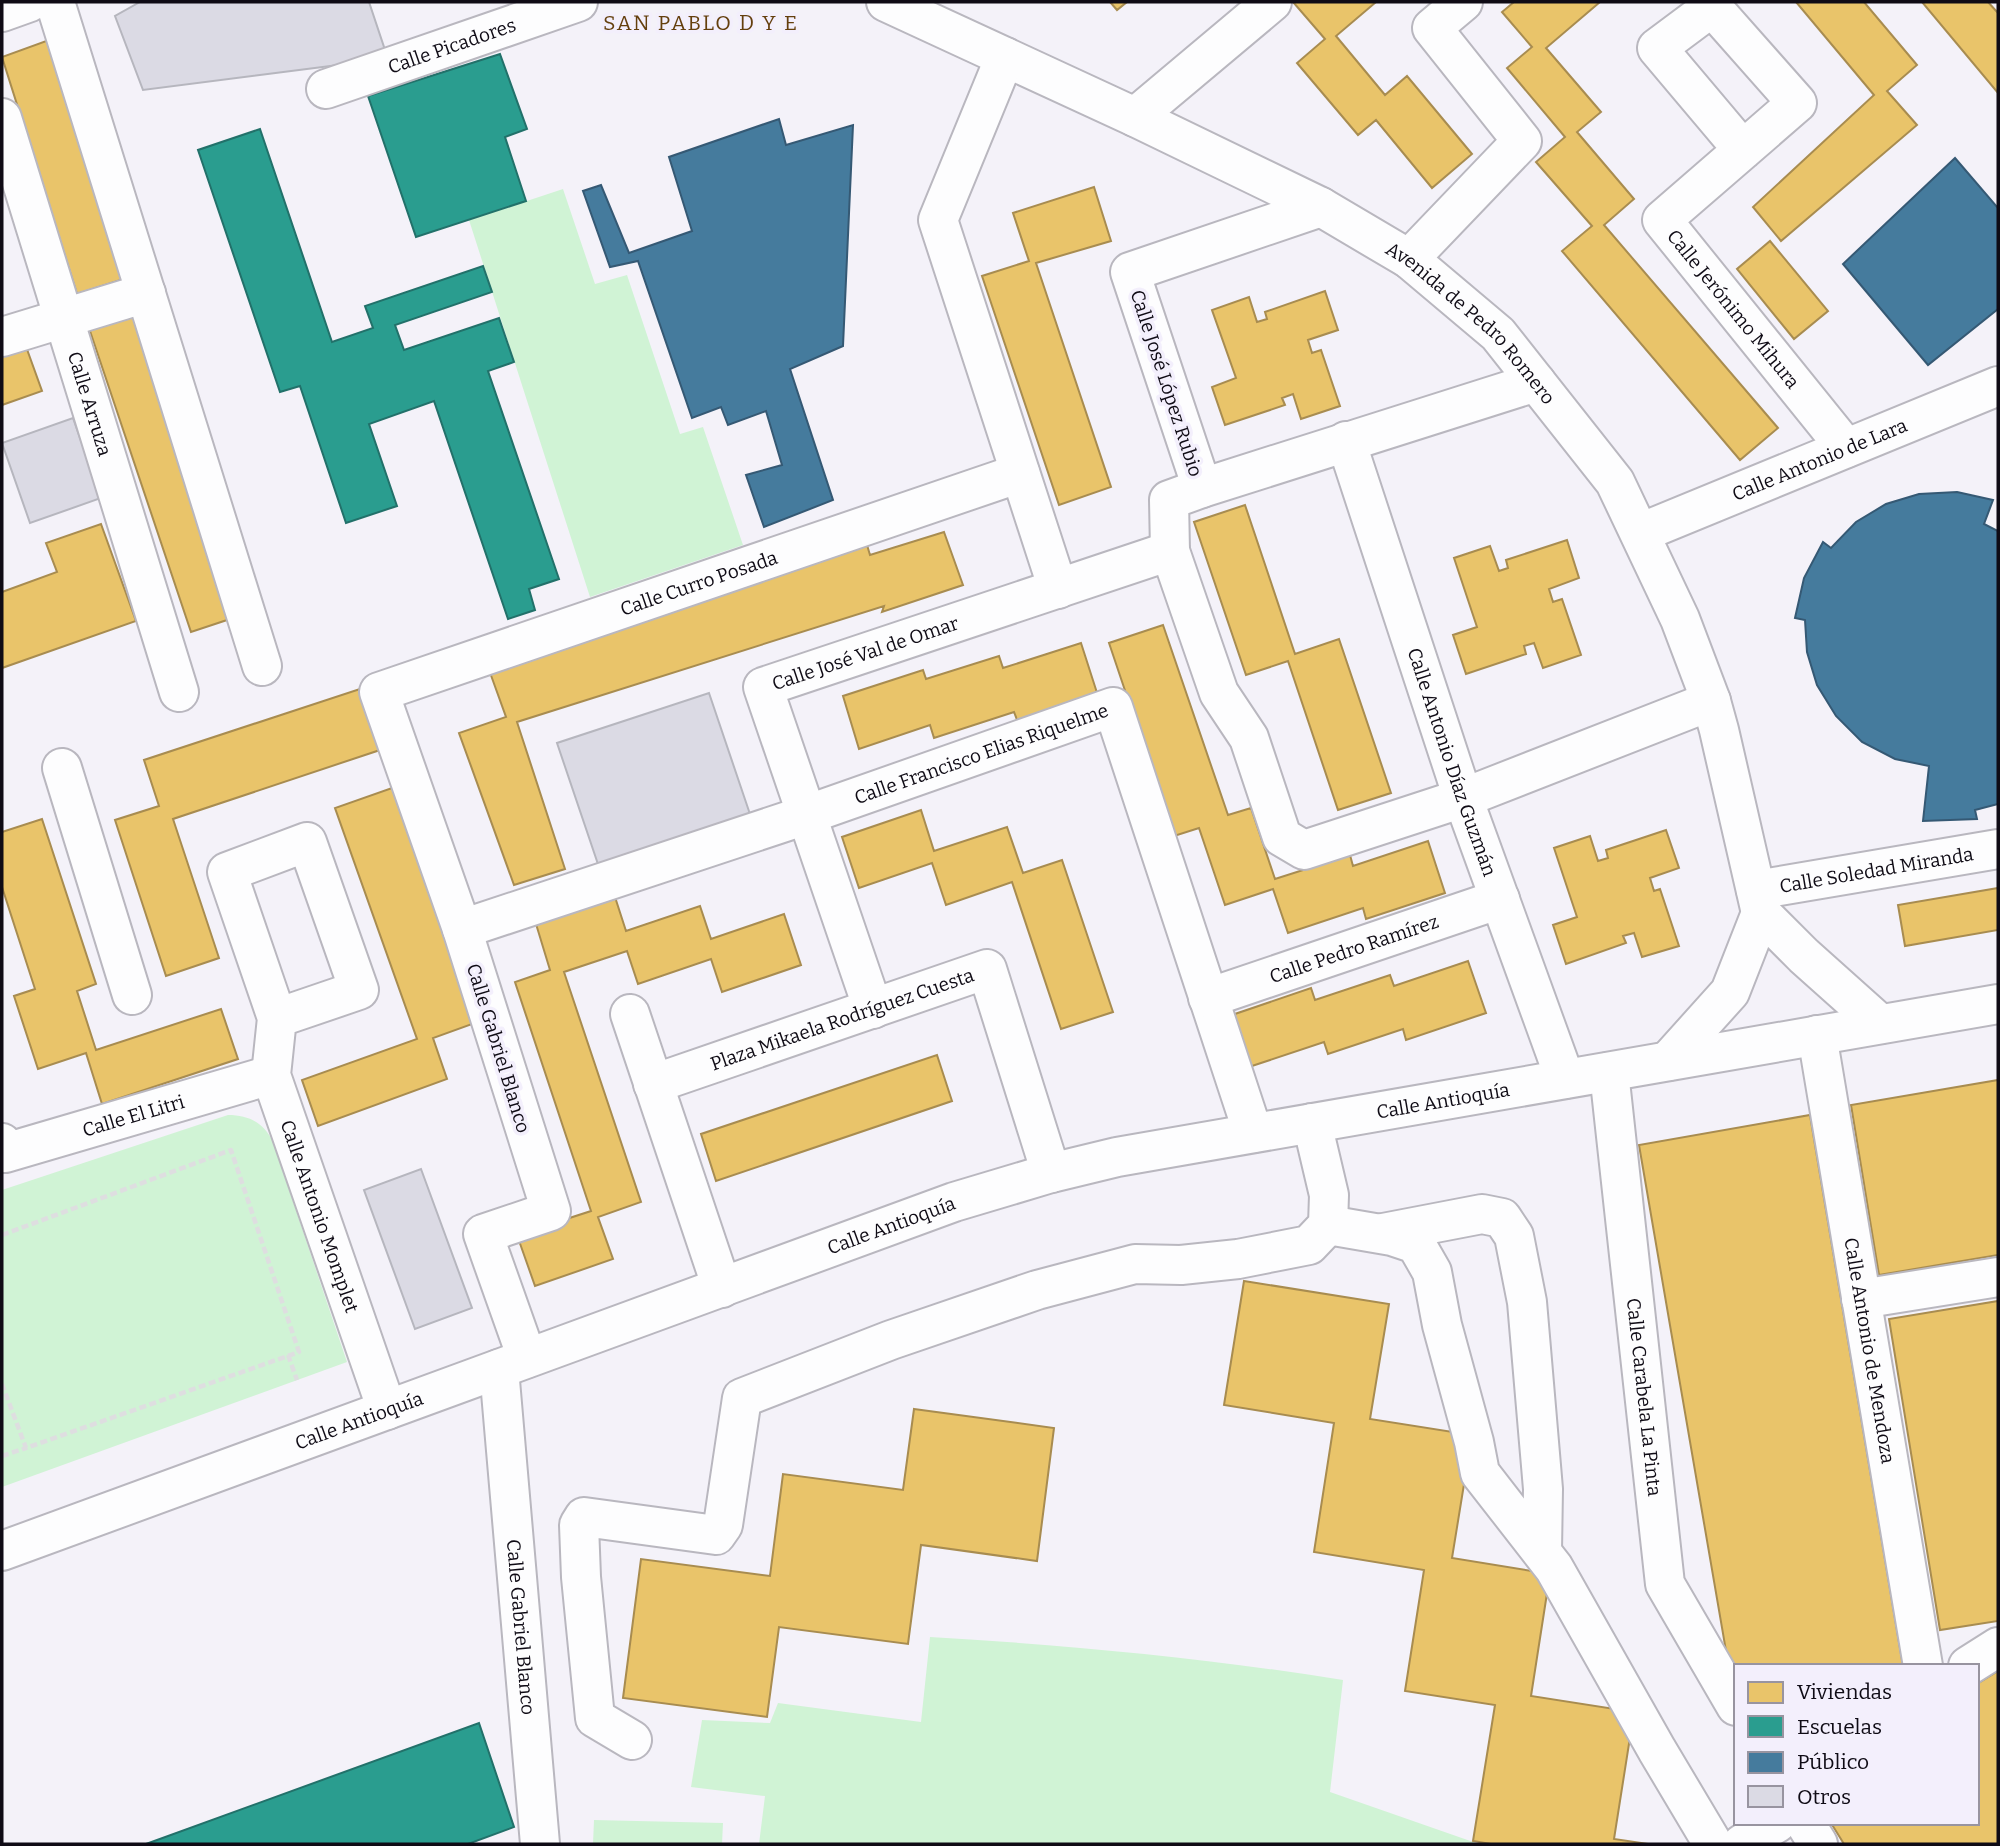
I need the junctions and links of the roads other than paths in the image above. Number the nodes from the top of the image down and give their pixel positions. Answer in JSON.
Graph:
{"nodes":[{"id":1,"x":30,"y":2,"type":"edge"},
{"id":2,"x":55,"y":2,"type":"edge"},
{"id":3,"x":579,"y":2,"type":"edge"},
{"id":4,"x":886,"y":2,"type":"edge"},
{"id":5,"x":1272,"y":2,"type":"edge"},
{"id":6,"x":1463,"y":2,"type":"edge"},
{"id":7,"x":2,"y":12,"type":"edge"},
{"id":8,"x":1005,"y":57,"type":"junction"},
{"id":9,"x":326,"y":89,"type":"dead end"},
{"id":10,"x":1135,"y":117,"type":"junction"},
{"id":11,"x":2,"y":118,"type":"edge"},
{"id":12,"x":1742,"y":150,"type":"dead end"},
{"id":13,"x":1321,"y":207,"type":"junction"},
{"id":14,"x":1409,"y":259,"type":"junction"},
{"id":15,"x":146,"y":293,"type":"junction"},
{"id":16,"x":64,"y":318,"type":"junction"},
{"id":17,"x":2,"y":337,"type":"edge"},
{"id":18,"x":1536,"y":382,"type":"junction"},
{"id":19,"x":1998,"y":386,"type":"edge"},
{"id":20,"x":1346,"y":442,"type":"junction"},
{"id":21,"x":1846,"y":449,"type":"junction"},
{"id":22,"x":1020,"y":474,"type":"junction"},
{"id":23,"x":1202,"y":488,"type":"junction"},
{"id":24,"x":1640,"y":533,"type":"junction"},
{"id":25,"x":1170,"y":551,"type":"junction"},
{"id":26,"x":1058,"y":589,"type":"junction"},
{"id":27,"x":262,"y":666,"type":"dead end"},
{"id":28,"x":179,"y":692,"type":"dead end"},
{"id":29,"x":379,"y":692,"type":"joint"},
{"id":30,"x":1711,"y":701,"type":"junction"},
{"id":31,"x":62,"y":768,"type":"dead end"},
{"id":32,"x":1463,"y":798,"type":"junction"},
{"id":33,"x":806,"y":815,"type":"junction"},
{"id":34,"x":1998,"y":849,"type":"edge"},
{"id":35,"x":1500,"y":899,"type":"junction"},
{"id":36,"x":1759,"y":902,"type":"junction"},
{"id":37,"x":462,"y":929,"type":"junction"},
{"id":38,"x":132,"y":996,"type":"dead end"},
{"id":39,"x":1208,"y":998,"type":"junction"},
{"id":40,"x":1998,"y":1004,"type":"edge"},
{"id":41,"x":873,"y":1009,"type":"junction"},
{"id":42,"x":630,"y":1014,"type":"dead end"},
{"id":43,"x":277,"y":1018,"type":"dead end"},
{"id":44,"x":1880,"y":1024,"type":"junction"},
{"id":45,"x":1816,"y":1035,"type":"junction"},
{"id":46,"x":1668,"y":1061,"type":"junction"},
{"id":47,"x":1609,"y":1072,"type":"junction"},
{"id":48,"x":271,"y":1075,"type":"junction"},
{"id":49,"x":1565,"y":1079,"type":"junction"},
{"id":50,"x":653,"y":1084,"type":"junction"},
{"id":51,"x":1312,"y":1123,"type":"junction"},
{"id":52,"x":1253,"y":1133,"type":"junction"},
{"id":53,"x":2,"y":1143,"type":"edge"},
{"id":54,"x":1051,"y":1173,"type":"junction"},
{"id":55,"x":1328,"y":1225,"type":"junction"},
{"id":56,"x":1380,"y":1234,"type":"junction"},
{"id":57,"x":1998,"y":1277,"type":"edge"},
{"id":58,"x":722,"y":1288,"type":"junction"},
{"id":59,"x":1861,"y":1299,"type":"junction"},
{"id":60,"x":513,"y":1364,"type":"junction"},
{"id":61,"x":387,"y":1410,"type":"junction"},
{"id":62,"x":2,"y":1551,"type":"edge"},
{"id":63,"x":1542,"y":1551,"type":"junction"},
{"id":64,"x":1998,"y":1647,"type":"edge"},
{"id":65,"x":1923,"y":1664,"type":"edge"},
{"id":66,"x":1971,"y":1664,"type":"edge"},
{"id":67,"x":1734,"y":1703,"type":"edge"},
{"id":68,"x":632,"y":1740,"type":"dead end"},
{"id":69,"x":1774,"y":1825,"type":"edge"},
{"id":70,"x":1806,"y":1825,"type":"edge"},
{"id":71,"x":540,"y":1844,"type":"edge"},
{"id":72,"x":1713,"y":1844,"type":"edge"},
{"id":73,"x":1742,"y":1844,"type":"edge"},
{"id":74,"x":1818,"y":1844,"type":"edge"}],
"edges":[{"from":1,"to":7,"type":"street"},
{"from":2,"to":15,"type":"street"},
{"from":3,"to":9,"type":"street","name":"Calle Picadores"},
{"from":4,"to":8,"type":"street","name":"Avenida de Pedro Romero"},
{"from":5,"to":10,"type":"street"},
{"from":6,"to":14,"type":"street"},
{"from":8,"to":10,"type":"street","name":"Avenida de Pedro Romero"},
{"from":8,"to":22,"type":"street"},
{"from":10,"to":13,"type":"street","name":"Avenida de Pedro Romero"},
{"from":11,"to":16,"type":"street","name":"Calle Arruza"},
{"from":12,"to":21,"type":"street","name":"Calle Jerónimo Mihura"},
{"from":13,"to":14,"type":"street","name":"Avenida de Pedro Romero"},
{"from":13,"to":23,"type":"street","name":"Calle José López Rubio"},
{"from":14,"to":18,"type":"street","name":"Avenida de Pedro Romero"},
{"from":15,"to":16,"type":"street"},
{"from":15,"to":27,"type":"street"},
{"from":16,"to":17,"type":"street"},
{"from":16,"to":28,"type":"street","name":"Calle Arruza"},
{"from":18,"to":20,"type":"street"},
{"from":18,"to":24,"type":"street","name":"Avenida de Pedro Romero"},
{"from":19,"to":21,"type":"street","name":"Calle Antonio de Lara"},
{"from":20,"to":23,"type":"street"},
{"from":20,"to":32,"type":"street","name":"Calle Antonio Díaz Guzmán"},
{"from":21,"to":24,"type":"street","name":"Calle Antonio de Lara"},
{"from":22,"to":26,"type":"street"},
{"from":22,"to":29,"type":"street","name":"Calle Curro Posada"},
{"from":23,"to":25,"type":"street"},
{"from":24,"to":30,"type":"street","name":"Avenida de Pedro Romero"},
{"from":25,"to":26,"type":"street","name":"Calle José Val de Omar"},
{"from":25,"to":32,"type":"street"},
{"from":26,"to":33,"type":"street","name":"Calle José Val de Omar"},
{"from":29,"to":37,"type":"street","name":"Calle Gabriel Blanco"},
{"from":30,"to":32,"type":"street"},
{"from":30,"to":36,"type":"street","name":"Avenida de Pedro Romero"},
{"from":31,"to":38,"type":"street"},
{"from":32,"to":35,"type":"street","name":"Calle Antonio Díaz Guzmán"},
{"from":33,"to":37,"type":"street","name":"Calle Francisco Elias Riquelme"},
{"from":33,"to":39,"type":"street","name":"Calle Francisco Elias Riquelme"},
{"from":33,"to":41,"type":"street","name":"Calle José Val de Omar"},
{"from":34,"to":36,"type":"street","name":"Calle Soledad Miranda"},
{"from":35,"to":39,"type":"street","name":"Calle Pedro Ramírez"},
{"from":35,"to":49,"type":"street","name":"Calle Antonio Díaz Guzmán"},
{"from":36,"to":44,"type":"street"},
{"from":36,"to":46,"type":"street"},
{"from":37,"to":60,"type":"street","name":"Calle Gabriel Blanco"},
{"from":39,"to":52,"type":"street","name":"Calle Francisco Elias Riquelme"},
{"from":40,"to":44,"type":"street","name":"Calle Antioquía"},
{"from":41,"to":50,"type":"street","name":"Plaza Mikaela Rodríguez Cuesta"},
{"from":41,"to":54,"type":"street","name":"Plaza Mikaela Rodríguez Cuesta"},
{"from":42,"to":50,"type":"street"},
{"from":43,"to":48,"type":"street","name":"Calle Antonio Momplet"},
{"from":44,"to":45,"type":"street","name":"Calle Antioquía"},
{"from":45,"to":46,"type":"street","name":"Calle Antioquía"},
{"from":45,"to":59,"type":"street","name":"Calle Antonio de Mendoza"},
{"from":46,"to":47,"type":"street","name":"Calle Antioquía"},
{"from":47,"to":49,"type":"street","name":"Calle Antioquía"},
{"from":47,"to":67,"type":"street","name":"Calle Carabela La Pinta"},
{"from":48,"to":53,"type":"street","name":"Calle El Litri"},
{"from":48,"to":61,"type":"street","name":"Calle Antonio Momplet"},
{"from":49,"to":51,"type":"street","name":"Calle Antioquía"},
{"from":50,"to":58,"type":"street"},
{"from":51,"to":52,"type":"street","name":"Calle Antioquía"},
{"from":51,"to":55,"type":"street"},
{"from":52,"to":54,"type":"street","name":"Calle Antioquía"},
{"from":54,"to":58,"type":"street","name":"Calle Antioquía"},
{"from":55,"to":56,"type":"street"},
{"from":55,"to":68,"type":"street"},
{"from":56,"to":63,"type":"street"},
{"from":56,"to":63,"type":"street"},
{"from":57,"to":59,"type":"street"},
{"from":58,"to":60,"type":"street","name":"Calle Antioquía"},
{"from":59,"to":65,"type":"street","name":"Calle Antonio de Mendoza"},
{"from":60,"to":61,"type":"street","name":"Calle Antioquía"},
{"from":60,"to":71,"type":"street","name":"Calle Gabriel Blanco"},
{"from":61,"to":62,"type":"street","name":"Calle Antioquía"},
{"from":63,"to":72,"type":"street"},
{"from":64,"to":66,"type":"street"},
{"from":69,"to":73,"type":"street"},
{"from":70,"to":74,"type":"street"}]}
